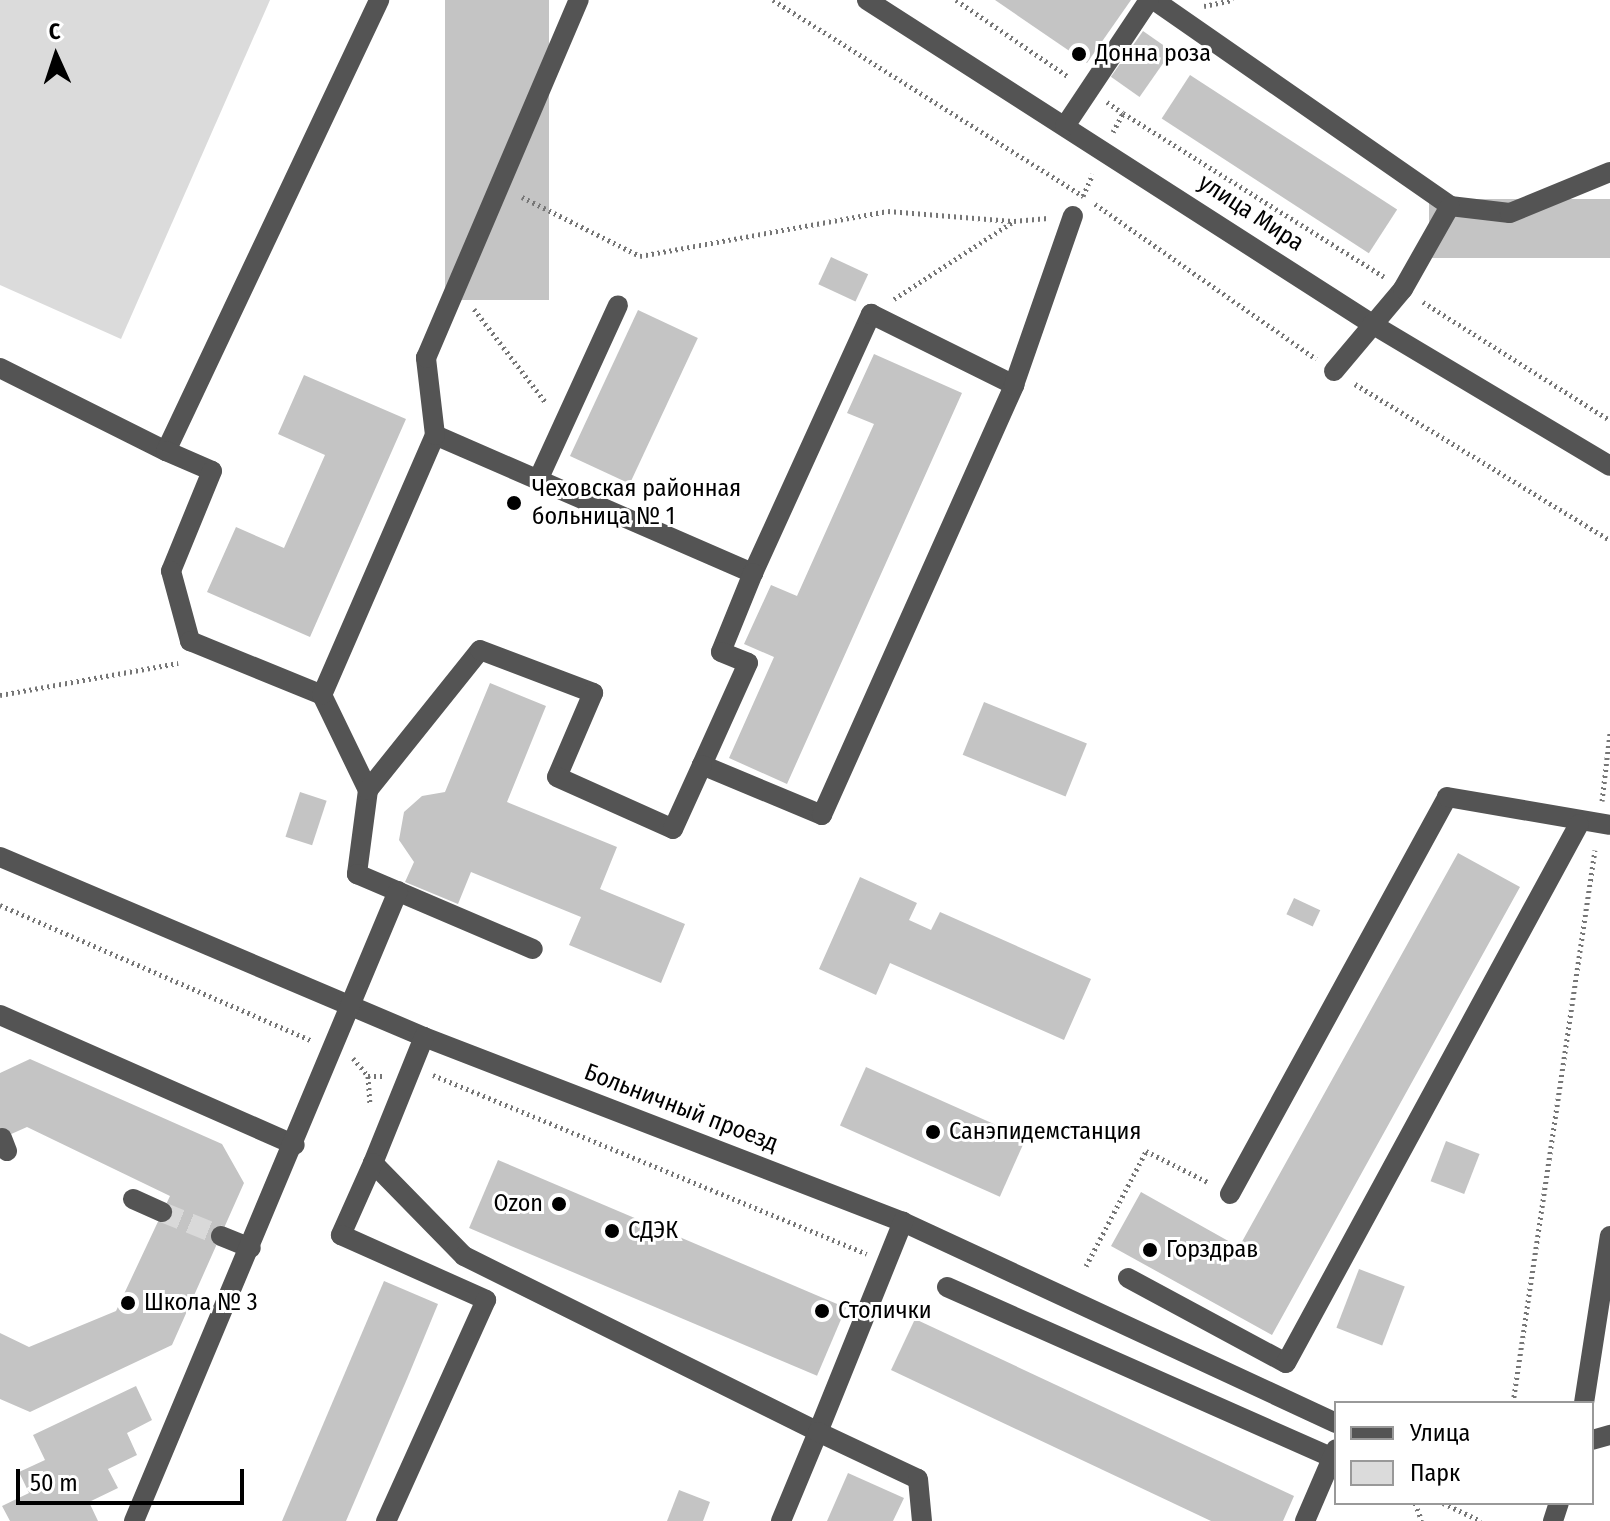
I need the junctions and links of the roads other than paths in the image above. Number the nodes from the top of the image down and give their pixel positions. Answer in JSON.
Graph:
{"nodes":[{"id":1,"x":379,"y":0,"type":"edge"},
{"id":2,"x":579,"y":0,"type":"edge"},
{"id":3,"x":1152,"y":0,"type":"edge"},
{"id":4,"x":873,"y":2,"type":"edge"},
{"id":5,"x":1065,"y":126,"type":"junction"},
{"id":6,"x":1610,"y":172,"type":"edge"},
{"id":7,"x":1450,"y":206,"type":"junction"},
{"id":8,"x":1073,"y":216,"type":"road end"},
{"id":9,"x":618,"y":305,"type":"dead end"},
{"id":10,"x":1372,"y":324,"type":"junction"},
{"id":11,"x":0,"y":368,"type":"edge"},
{"id":12,"x":1334,"y":371,"type":"road end"},
{"id":13,"x":1014,"y":385,"type":"junction"},
{"id":14,"x":435,"y":435,"type":"junction"},
{"id":15,"x":166,"y":451,"type":"junction"},
{"id":16,"x":1610,"y":466,"type":"edge"},
{"id":17,"x":538,"y":480,"type":"junction"},
{"id":18,"x":753,"y":573,"type":"junction"},
{"id":19,"x":322,"y":695,"type":"junction"},
{"id":20,"x":702,"y":765,"type":"junction"},
{"id":21,"x":368,"y":790,"type":"junction"},
{"id":22,"x":1596,"y":824,"type":"edge"},
{"id":23,"x":0,"y":857,"type":"edge"},
{"id":24,"x":398,"y":891,"type":"junction"},
{"id":25,"x":533,"y":949,"type":"dead end"},
{"id":26,"x":349,"y":1005,"type":"junction"},
{"id":27,"x":0,"y":1015,"type":"edge"},
{"id":28,"x":424,"y":1037,"type":"junction"},
{"id":29,"x":295,"y":1145,"type":"junction"},
{"id":30,"x":373,"y":1163,"type":"junction"},
{"id":31,"x":1230,"y":1194,"type":"road end"},
{"id":32,"x":133,"y":1199,"type":"dead end"},
{"id":33,"x":162,"y":1212,"type":"tunnel mouth"},
{"id":34,"x":903,"y":1222,"type":"junction"},
{"id":35,"x":221,"y":1236,"type":"tunnel mouth"},
{"id":36,"x":1610,"y":1236,"type":"edge"},
{"id":37,"x":251,"y":1248,"type":"junction"},
{"id":38,"x":1128,"y":1278,"type":"dead end"},
{"id":39,"x":947,"y":1287,"type":"dead end"},
{"id":40,"x":1286,"y":1363,"type":"junction"},
{"id":41,"x":1271,"y":1397,"type":"junction"},
{"id":42,"x":1584,"y":1401,"type":"edge"},
{"id":43,"x":1334,"y":1422,"type":"edge"},
{"id":44,"x":818,"y":1432,"type":"junction"},
{"id":45,"x":1334,"y":1454,"type":"edge"},
{"id":46,"x":134,"y":1521,"type":"edge"},
{"id":47,"x":386,"y":1521,"type":"edge"},
{"id":48,"x":781,"y":1521,"type":"edge"},
{"id":49,"x":922,"y":1521,"type":"edge"},
{"id":50,"x":1305,"y":1521,"type":"edge"}],
"edges":[{"from":1,"to":15,"type":"street"},
{"from":2,"to":14,"type":"street"},
{"from":3,"to":5,"type":"street"},
{"from":3,"to":7,"type":"street"},
{"from":4,"to":5,"type":"street","name":"улица Мира"},
{"from":5,"to":10,"type":"street","name":"улица Мира"},
{"from":6,"to":7,"type":"street"},
{"from":7,"to":10,"type":"street"},
{"from":8,"to":13,"type":"street"},
{"from":9,"to":17,"type":"street"},
{"from":10,"to":12,"type":"street"},
{"from":10,"to":16,"type":"street","name":"улица Мира"},
{"from":11,"to":15,"type":"street"},
{"from":13,"to":18,"type":"street"},
{"from":13,"to":20,"type":"street"},
{"from":14,"to":17,"type":"street"},
{"from":14,"to":19,"type":"street"},
{"from":15,"to":19,"type":"street"},
{"from":17,"to":18,"type":"street"},
{"from":18,"to":20,"type":"street"},
{"from":19,"to":21,"type":"street"},
{"from":20,"to":21,"type":"street"},
{"from":21,"to":24,"type":"street"},
{"from":22,"to":31,"type":"street"},
{"from":22,"to":40,"type":"street"},
{"from":23,"to":26,"type":"street","name":"Больничный проезд"},
{"from":24,"to":25,"type":"street"},
{"from":24,"to":26,"type":"street"},
{"from":26,"to":28,"type":"street","name":"Больничный проезд"},
{"from":26,"to":29,"type":"street"},
{"from":27,"to":29,"type":"street"},
{"from":28,"to":30,"type":"street"},
{"from":28,"to":34,"type":"street","name":"Больничный проезд"},
{"from":29,"to":37,"type":"street"},
{"from":30,"to":44,"type":"street"},
{"from":30,"to":47,"type":"street"},
{"from":32,"to":33,"type":"street"},
{"from":34,"to":41,"type":"street","name":"Больничный проезд"},
{"from":34,"to":44,"type":"street"},
{"from":35,"to":37,"type":"street"},
{"from":36,"to":42,"type":"street"},
{"from":37,"to":46,"type":"street"},
{"from":38,"to":40,"type":"street"},
{"from":39,"to":45,"type":"street"},
{"from":40,"to":41,"type":"street"},
{"from":41,"to":43,"type":"street","name":"Больничный проезд"},
{"from":44,"to":48,"type":"street"},
{"from":44,"to":49,"type":"street"},
{"from":45,"to":50,"type":"street"}]}
